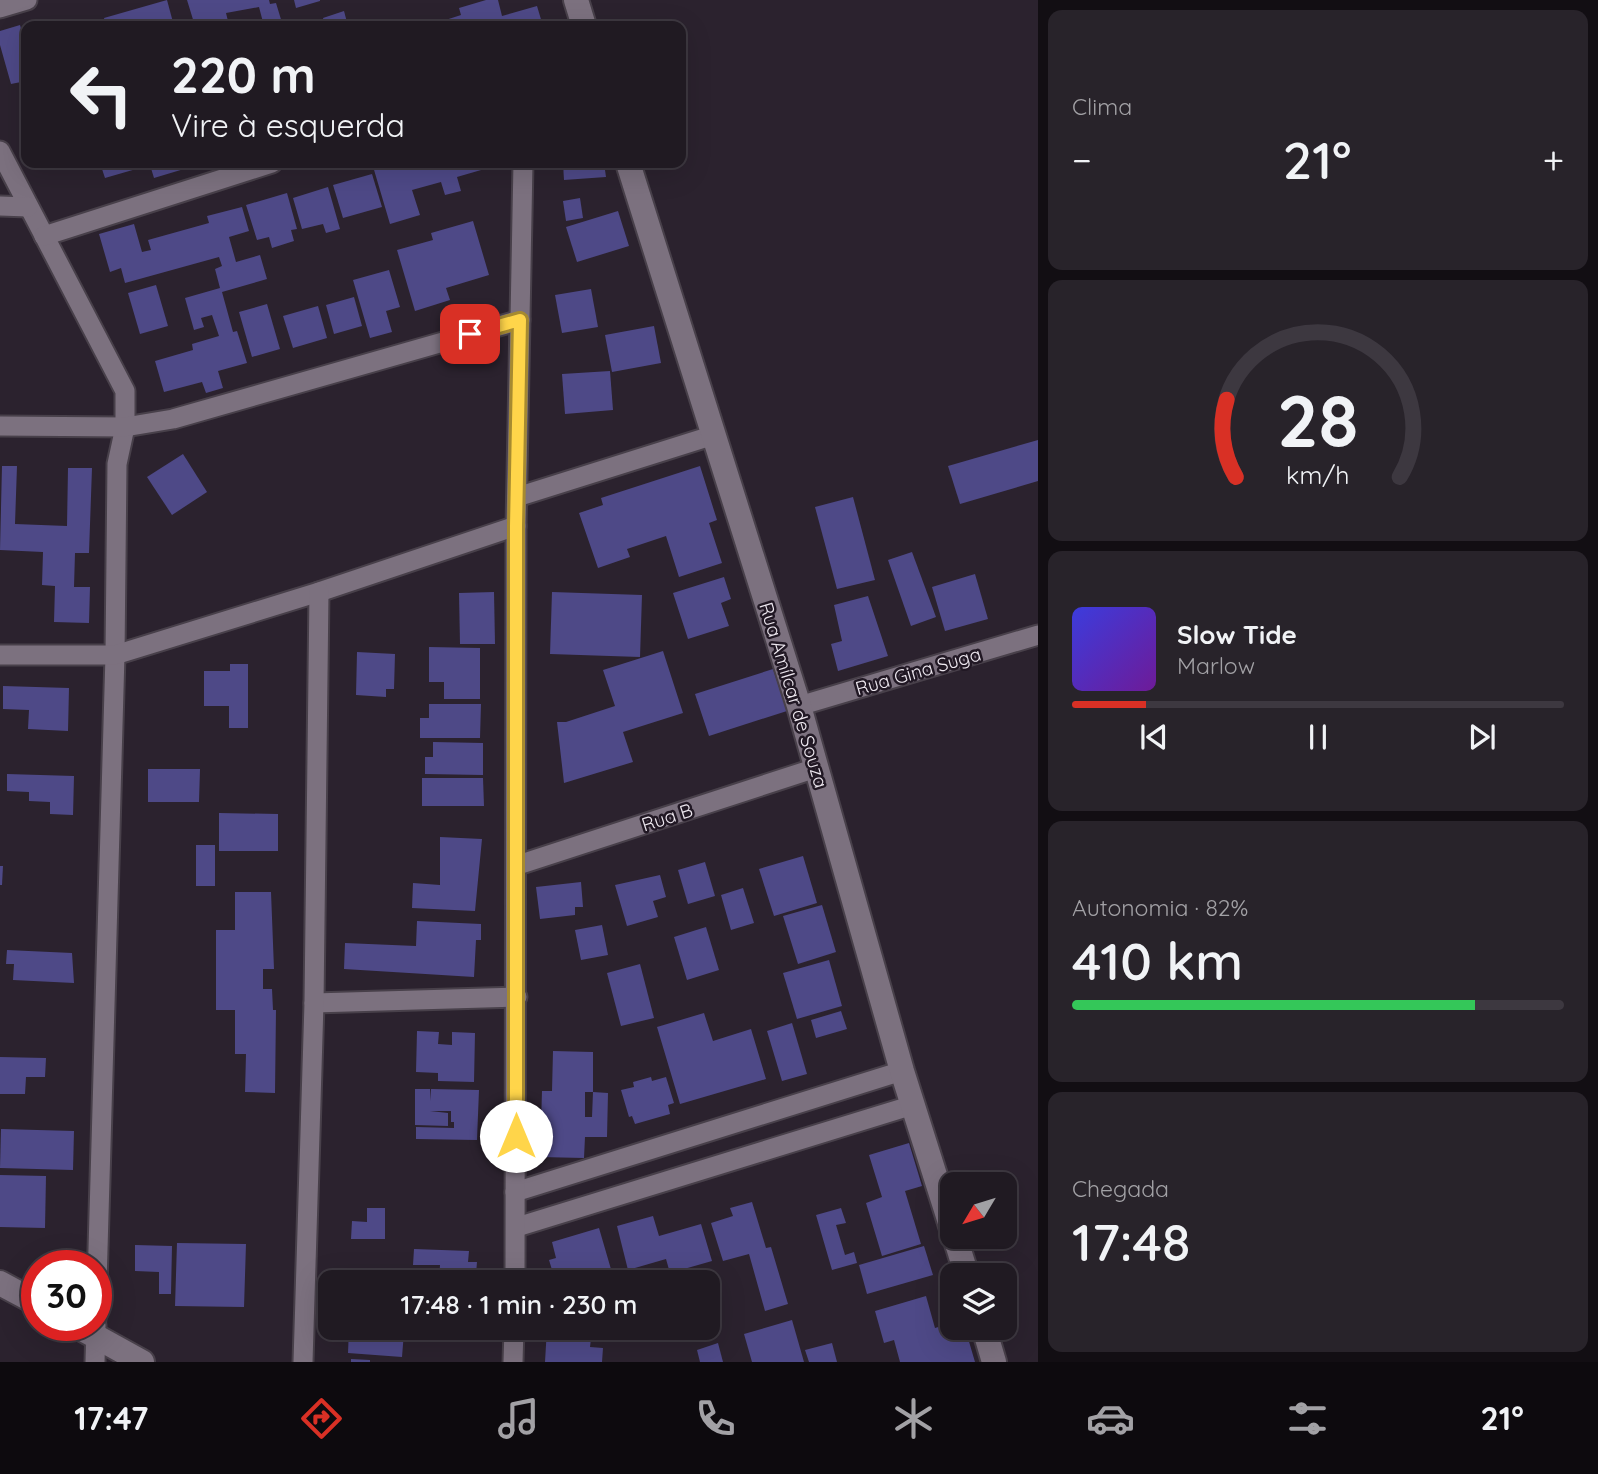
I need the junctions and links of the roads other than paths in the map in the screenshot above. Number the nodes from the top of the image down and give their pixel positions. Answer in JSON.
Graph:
{"nodes":[{"id":1,"x":27,"y":0,"type":"edge"},
{"id":2,"x":576,"y":0,"type":"edge"},
{"id":3,"x":0,"y":8,"type":"edge"},
{"id":4,"x":582,"y":21,"type":"edge"},
{"id":5,"x":0,"y":151,"type":"edge"},
{"id":6,"x":256,"y":168,"type":"edge"},
{"id":7,"x":523,"y":168,"type":"edge"},
{"id":8,"x":630,"y":168,"type":"edge"},
{"id":9,"x":0,"y":206,"type":"edge"},
{"id":10,"x":28,"y":207,"type":"junction"},
{"id":11,"x":44,"y":236,"type":"junction"},
{"id":12,"x":520,"y":320,"type":"junction"},
{"id":13,"x":0,"y":426,"type":"edge"},
{"id":14,"x":125,"y":427,"type":"junction"},
{"id":15,"x":714,"y":435,"type":"junction"},
{"id":16,"x":517,"y":497,"type":"junction"},
{"id":17,"x":516,"y":526,"type":"junction"},
{"id":18,"x":319,"y":592,"type":"junction"},
{"id":19,"x":1038,"y":635,"type":"edge"},
{"id":20,"x":0,"y":655,"type":"edge"},
{"id":21,"x":115,"y":655,"type":"junction"},
{"id":22,"x":799,"y":706,"type":"junction"},
{"id":23,"x":816,"y":768,"type":"junction"},
{"id":24,"x":518,"y":866,"type":"junction"},
{"id":25,"x":517,"y":997,"type":"junction"},
{"id":26,"x":314,"y":1003,"type":"junction"},
{"id":27,"x":902,"y":1072,"type":"junction"},
{"id":28,"x":913,"y":1105,"type":"junction"},
{"id":29,"x":737,"y":1124,"type":"junction"},
{"id":30,"x":747,"y":1156,"type":"junction"},
{"id":31,"x":940,"y":1191,"type":"edge"},
{"id":32,"x":515,"y":1192,"type":"junction"},
{"id":33,"x":517,"y":1227,"type":"junction"},
{"id":34,"x":94,"y":1250,"type":"edge"},
{"id":35,"x":515,"y":1270,"type":"edge"},
{"id":36,"x":0,"y":1283,"type":"edge"},
{"id":37,"x":21,"y":1294,"type":"edge"},
{"id":38,"x":514,"y":1340,"type":"edge"},
{"id":39,"x":988,"y":1340,"type":"edge"},
{"id":40,"x":93,"y":1341,"type":"edge"},
{"id":41,"x":112,"y":1341,"type":"edge"},
{"id":42,"x":95,"y":1362,"type":"edge"},
{"id":43,"x":142,"y":1362,"type":"edge"},
{"id":44,"x":303,"y":1362,"type":"edge"},
{"id":45,"x":513,"y":1362,"type":"edge"},
{"id":46,"x":994,"y":1362,"type":"edge"}],
"edges":[{"from":1,"to":3,"type":"street"},
{"from":2,"to":4,"type":"street"},
{"from":5,"to":10,"type":"street"},
{"from":6,"to":11,"type":"street"},
{"from":7,"to":12,"type":"street"},
{"from":8,"to":15,"type":"street","name":"Rua Amílcar de Souza"},
{"from":9,"to":10,"type":"street"},
{"from":10,"to":11,"type":"street"},
{"from":11,"to":14,"type":"street"},
{"from":12,"to":14,"type":"street"},
{"from":12,"to":16,"type":"street"},
{"from":13,"to":14,"type":"street"},
{"from":14,"to":21,"type":"street"},
{"from":15,"to":16,"type":"street"},
{"from":15,"to":22,"type":"street","name":"Rua Amílcar de Souza"},
{"from":16,"to":17,"type":"street"},
{"from":17,"to":18,"type":"street"},
{"from":17,"to":24,"type":"street"},
{"from":18,"to":21,"type":"street"},
{"from":18,"to":26,"type":"street"},
{"from":19,"to":22,"type":"street","name":"Rua Gina Suga"},
{"from":20,"to":21,"type":"street"},
{"from":21,"to":34,"type":"street"},
{"from":22,"to":23,"type":"street","name":"Rua Amílcar de Souza"},
{"from":23,"to":24,"type":"street","name":"Rua B"},
{"from":23,"to":27,"type":"street","name":"Rua Amílcar de Souza"},
{"from":24,"to":25,"type":"street"},
{"from":25,"to":26,"type":"street"},
{"from":25,"to":32,"type":"street"},
{"from":26,"to":44,"type":"street"},
{"from":27,"to":28,"type":"street","name":"Rua Amílcar de Souza"},
{"from":27,"to":29,"type":"street"},
{"from":28,"to":30,"type":"street"},
{"from":28,"to":31,"type":"street","name":"Rua Amílcar de Souza"},
{"from":29,"to":30,"type":"street"},
{"from":29,"to":32,"type":"street"},
{"from":30,"to":33,"type":"street"},
{"from":32,"to":33,"type":"street"},
{"from":33,"to":35,"type":"street"},
{"from":36,"to":37,"type":"street"},
{"from":38,"to":45,"type":"street"},
{"from":39,"to":46,"type":"street"},
{"from":40,"to":42,"type":"street"},
{"from":41,"to":43,"type":"street"}]}
